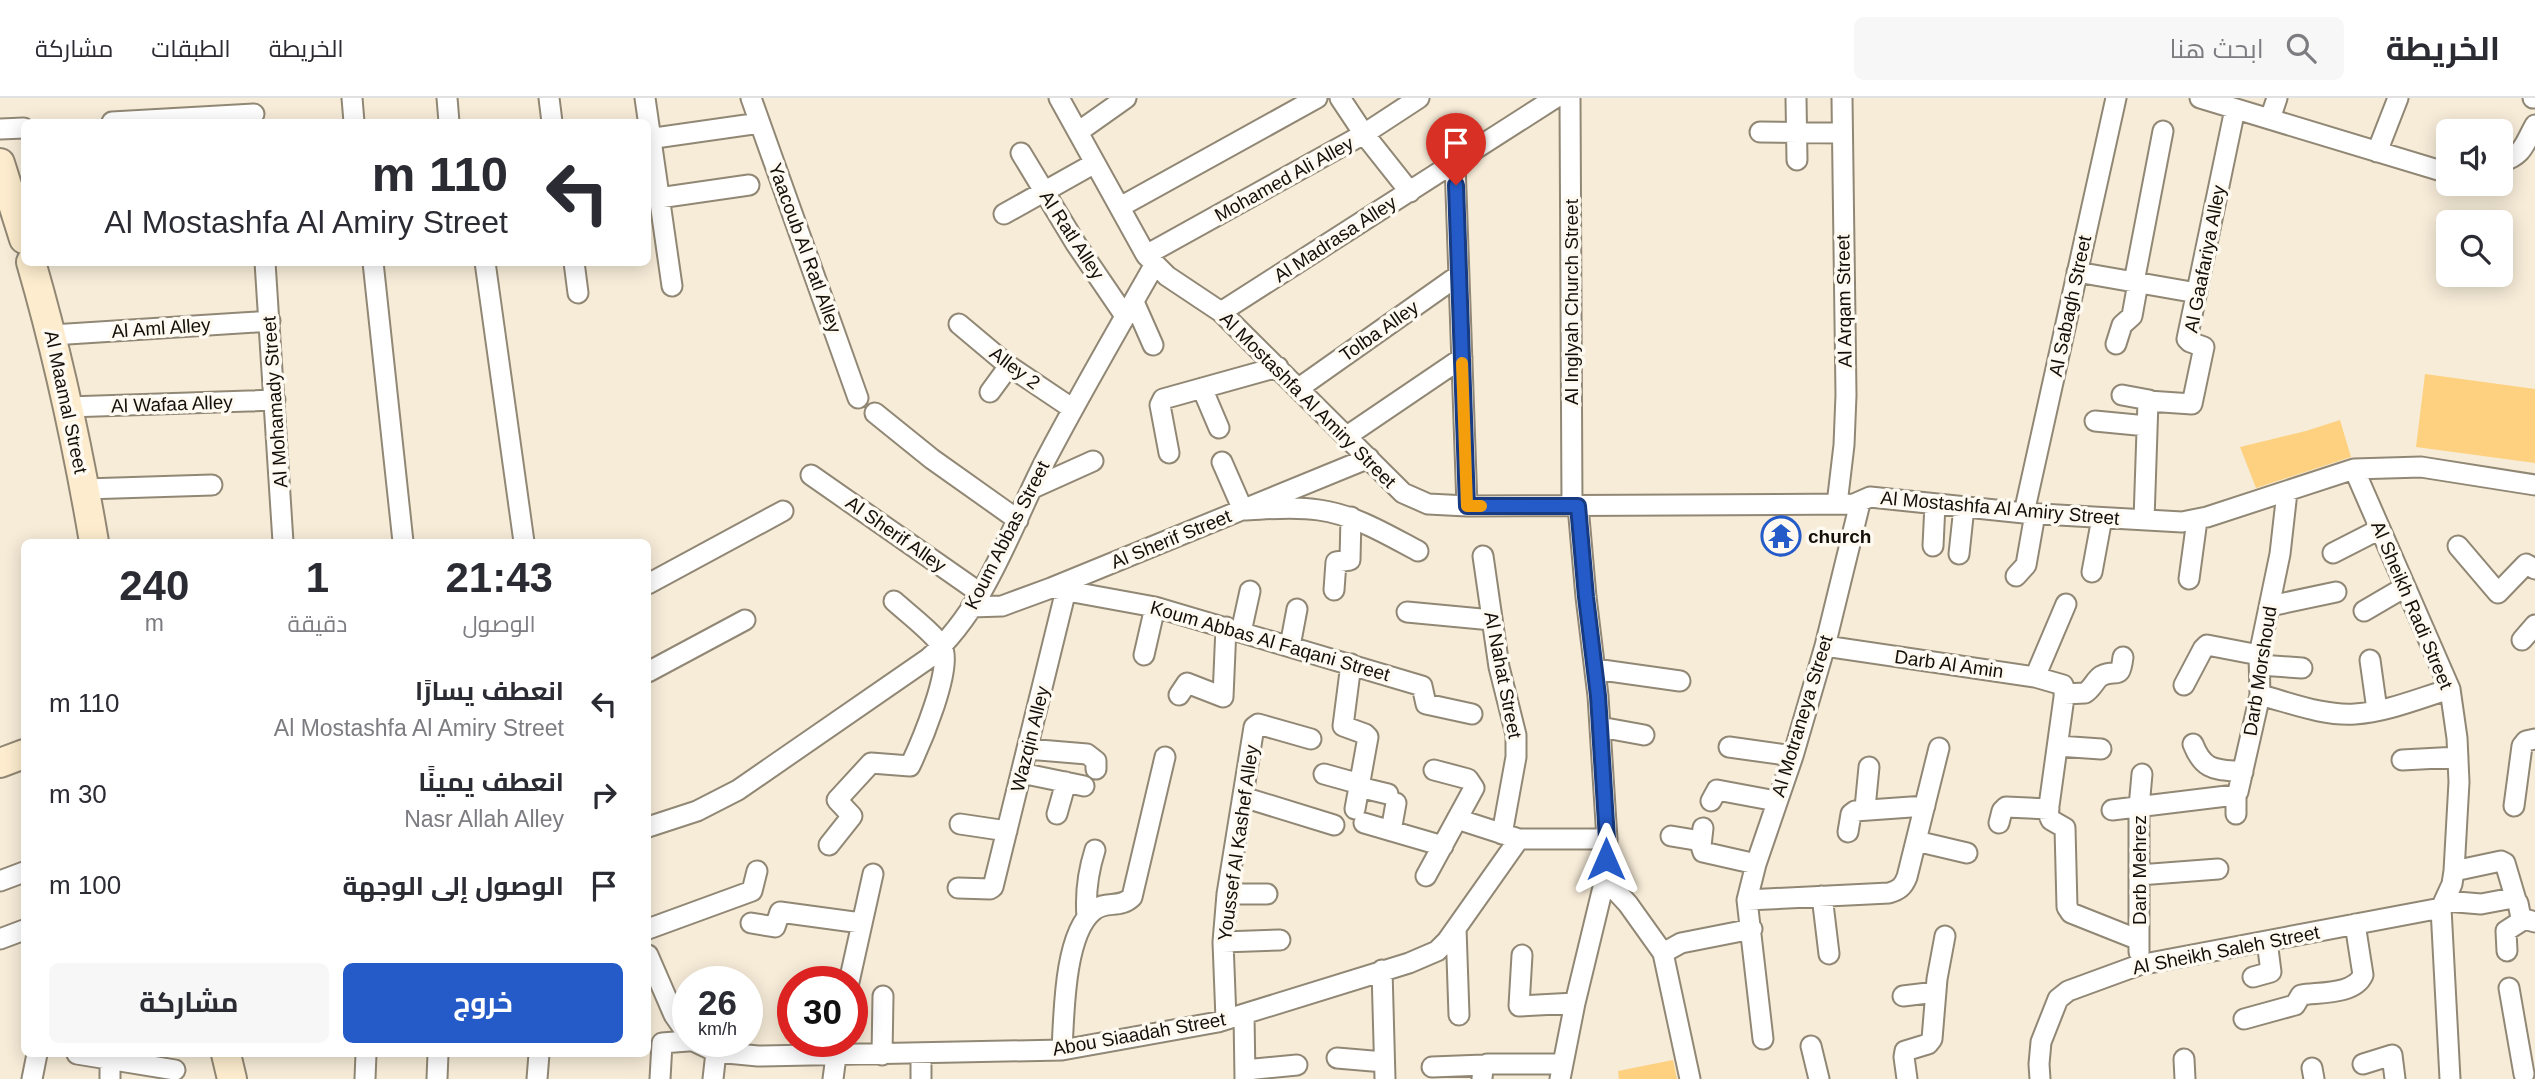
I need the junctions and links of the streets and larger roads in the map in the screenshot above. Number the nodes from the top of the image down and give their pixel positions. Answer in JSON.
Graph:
{"nodes":[{"id":1,"x":352,"y":98,"type":"edge"},
{"id":2,"x":447,"y":98,"type":"edge"},
{"id":3,"x":549,"y":98,"type":"edge"},
{"id":4,"x":645,"y":98,"type":"edge"},
{"id":5,"x":751,"y":98,"type":"edge"},
{"id":6,"x":1059,"y":98,"type":"edge"},
{"id":7,"x":1126,"y":98,"type":"edge"},
{"id":8,"x":1317,"y":98,"type":"edge"},
{"id":9,"x":1340,"y":98,"type":"edge"},
{"id":10,"x":1419,"y":98,"type":"edge"},
{"id":11,"x":1555,"y":98,"type":"edge"},
{"id":12,"x":1570,"y":98,"type":"edge"},
{"id":13,"x":1796,"y":98,"type":"edge"},
{"id":14,"x":1842,"y":98,"type":"edge"},
{"id":15,"x":2116,"y":98,"type":"edge"},
{"id":16,"x":2200,"y":98,"type":"edge"},
{"id":17,"x":2277,"y":98,"type":"edge"},
{"id":18,"x":2398,"y":98,"type":"edge"},
{"id":19,"x":2235,"y":109,"type":"junction"},
{"id":20,"x":253,"y":112,"type":"edge"},
{"id":21,"x":154,"y":119,"type":"edge"},
{"id":22,"x":354,"y":119,"type":"edge"},
{"id":23,"x":449,"y":119,"type":"edge"},
{"id":24,"x":552,"y":119,"type":"edge"},
{"id":25,"x":647,"y":119,"type":"edge"},
{"id":26,"x":2270,"y":119,"type":"junction"},
{"id":27,"x":760,"y":122,"type":"junction"},
{"id":28,"x":21,"y":128,"type":"edge"},
{"id":29,"x":0,"y":129,"type":"edge"},
{"id":30,"x":2164,"y":131,"type":"dead end"},
{"id":31,"x":1078,"y":132,"type":"junction"},
{"id":32,"x":1760,"y":132,"type":"dead end"},
{"id":33,"x":1797,"y":132,"type":"junction"},
{"id":34,"x":2531,"y":132,"type":"edge"},
{"id":35,"x":1841,"y":133,"type":"junction"},
{"id":36,"x":1364,"y":134,"type":"junction"},
{"id":37,"x":651,"y":139,"type":"edge"},
{"id":38,"x":651,"y":151,"type":"edge"},
{"id":39,"x":2377,"y":152,"type":"junction"},
{"id":40,"x":1021,"y":153,"type":"dead end"},
{"id":41,"x":2513,"y":157,"type":"edge"},
{"id":42,"x":1797,"y":160,"type":"dead end"},
{"id":43,"x":0,"y":163,"type":"edge"},
{"id":44,"x":1095,"y":163,"type":"junction"},
{"id":45,"x":1455,"y":163,"type":"junction"},
{"id":46,"x":2436,"y":169,"type":"edge"},
{"id":47,"x":749,"y":185,"type":"dead end"},
{"id":48,"x":1044,"y":192,"type":"junction"},
{"id":49,"x":1410,"y":192,"type":"junction"},
{"id":50,"x":659,"y":198,"type":"junction"},
{"id":51,"x":1120,"y":207,"type":"junction"},
{"id":52,"x":20,"y":211,"type":"edge"},
{"id":53,"x":1004,"y":214,"type":"dead end"},
{"id":54,"x":1150,"y":259,"type":"junction"},
{"id":55,"x":33,"y":266,"type":"edge"},
{"id":56,"x":265,"y":266,"type":"edge"},
{"id":57,"x":373,"y":266,"type":"edge"},
{"id":58,"x":486,"y":266,"type":"edge"},
{"id":59,"x":575,"y":266,"type":"edge"},
{"id":60,"x":2077,"y":272,"type":"junction"},
{"id":61,"x":1459,"y":275,"type":"junction"},
{"id":62,"x":2136,"y":282,"type":"junction"},
{"id":63,"x":672,"y":286,"type":"dead end"},
{"id":64,"x":578,"y":293,"type":"dead end"},
{"id":65,"x":2197,"y":293,"type":"junction"},
{"id":66,"x":1130,"y":309,"type":"junction"},
{"id":67,"x":1221,"y":312,"type":"junction"},
{"id":68,"x":270,"y":321,"type":"junction"},
{"id":69,"x":959,"y":324,"type":"dead end"},
{"id":70,"x":52,"y":335,"type":"junction"},
{"id":71,"x":2116,"y":344,"type":"dead end"},
{"id":72,"x":1153,"y":345,"type":"dead end"},
{"id":73,"x":1462,"y":358,"type":"junction"},
{"id":74,"x":1009,"y":366,"type":"junction"},
{"id":75,"x":1278,"y":367,"type":"junction"},
{"id":76,"x":1202,"y":388,"type":"junction"},
{"id":77,"x":1299,"y":388,"type":"junction"},
{"id":78,"x":990,"y":392,"type":"dead end"},
{"id":79,"x":2122,"y":395,"type":"dead end"},
{"id":80,"x":858,"y":398,"type":"dead end"},
{"id":81,"x":275,"y":400,"type":"junction"},
{"id":82,"x":2149,"y":400,"type":"junction"},
{"id":83,"x":68,"y":407,"type":"junction"},
{"id":84,"x":1073,"y":409,"type":"junction"},
{"id":85,"x":875,"y":413,"type":"dead end"},
{"id":86,"x":2095,"y":421,"type":"dead end"},
{"id":87,"x":2147,"y":426,"type":"junction"},
{"id":88,"x":1219,"y":428,"type":"dead end"},
{"id":89,"x":1347,"y":436,"type":"junction"},
{"id":90,"x":1169,"y":453,"type":"dead end"},
{"id":91,"x":1368,"y":458,"type":"junction"},
{"id":92,"x":1093,"y":461,"type":"dead end"},
{"id":93,"x":1222,"y":462,"type":"dead end"},
{"id":94,"x":2354,"y":469,"type":"junction"},
{"id":95,"x":811,"y":475,"type":"dead end"},
{"id":96,"x":212,"y":485,"type":"dead end"},
{"id":97,"x":2535,"y":485,"type":"edge"},
{"id":98,"x":1033,"y":488,"type":"junction"},
{"id":99,"x":85,"y":489,"type":"junction"},
{"id":100,"x":2287,"y":492,"type":"junction"},
{"id":101,"x":1860,"y":503,"type":"junction"},
{"id":102,"x":1837,"y":504,"type":"junction"},
{"id":103,"x":1936,"y":504,"type":"junction"},
{"id":104,"x":1467,"y":506,"type":"junction"},
{"id":105,"x":1575,"y":506,"type":"junction"},
{"id":106,"x":1964,"y":507,"type":"junction"},
{"id":107,"x":1243,"y":510,"type":"junction"},
{"id":108,"x":783,"y":511,"type":"dead end"},
{"id":109,"x":2029,"y":513,"type":"junction"},
{"id":110,"x":1351,"y":517,"type":"junction"},
{"id":111,"x":2102,"y":517,"type":"junction"},
{"id":112,"x":1018,"y":520,"type":"junction"},
{"id":113,"x":2144,"y":520,"type":"junction"},
{"id":114,"x":2197,"y":520,"type":"junction"},
{"id":115,"x":2380,"y":529,"type":"junction"},
{"id":116,"x":93,"y":539,"type":"edge"},
{"id":117,"x":284,"y":539,"type":"edge"},
{"id":118,"x":403,"y":539,"type":"edge"},
{"id":119,"x":524,"y":539,"type":"edge"},
{"id":120,"x":1933,"y":546,"type":"dead end"},
{"id":121,"x":2458,"y":546,"type":"dead end"},
{"id":122,"x":1418,"y":551,"type":"dead end"},
{"id":123,"x":2333,"y":553,"type":"dead end"},
{"id":124,"x":1959,"y":554,"type":"dead end"},
{"id":125,"x":1483,"y":556,"type":"dead end"},
{"id":126,"x":2535,"y":569,"type":"edge"},
{"id":127,"x":2092,"y":572,"type":"dead end"},
{"id":128,"x":2016,"y":576,"type":"dead end"},
{"id":129,"x":2189,"y":579,"type":"dead end"},
{"id":130,"x":651,"y":582,"type":"edge"},
{"id":131,"x":2405,"y":587,"type":"junction"},
{"id":132,"x":1059,"y":589,"type":"junction"},
{"id":133,"x":1334,"y":590,"type":"dead end"},
{"id":134,"x":1250,"y":591,"type":"dead end"},
{"id":135,"x":2336,"y":592,"type":"dead end"},
{"id":136,"x":975,"y":600,"type":"junction"},
{"id":137,"x":894,"y":601,"type":"dead end"},
{"id":138,"x":2066,"y":604,"type":"dead end"},
{"id":139,"x":2270,"y":606,"type":"junction"},
{"id":140,"x":1156,"y":607,"type":"junction"},
{"id":141,"x":1297,"y":609,"type":"dead end"},
{"id":142,"x":1407,"y":611,"type":"dead end"},
{"id":143,"x":2364,"y":611,"type":"dead end"},
{"id":144,"x":745,"y":620,"type":"dead end"},
{"id":145,"x":1492,"y":620,"type":"junction"},
{"id":146,"x":1234,"y":629,"type":"junction"},
{"id":147,"x":942,"y":646,"type":"junction"},
{"id":148,"x":1290,"y":646,"type":"junction"},
{"id":149,"x":1825,"y":646,"type":"junction"},
{"id":150,"x":1144,"y":655,"type":"dead end"},
{"id":151,"x":2123,"y":657,"type":"dead end"},
{"id":152,"x":2260,"y":660,"type":"junction"},
{"id":153,"x":2370,"y":660,"type":"dead end"},
{"id":154,"x":1351,"y":664,"type":"junction"},
{"id":155,"x":2302,"y":668,"type":"dead end"},
{"id":156,"x":1595,"y":669,"type":"junction"},
{"id":157,"x":651,"y":670,"type":"edge"},
{"id":158,"x":2035,"y":677,"type":"junction"},
{"id":159,"x":1680,"y":681,"type":"dead end"},
{"id":160,"x":2184,"y":685,"type":"dead end"},
{"id":161,"x":2450,"y":689,"type":"junction"},
{"id":162,"x":2064,"y":694,"type":"junction"},
{"id":163,"x":1179,"y":695,"type":"dead end"},
{"id":164,"x":2260,"y":695,"type":"junction"},
{"id":165,"x":2377,"y":710,"type":"junction"},
{"id":166,"x":1472,"y":713,"type":"dead end"},
{"id":167,"x":1601,"y":727,"type":"junction"},
{"id":168,"x":1644,"y":735,"type":"dead end"},
{"id":169,"x":1311,"y":739,"type":"dead end"},
{"id":170,"x":2535,"y":739,"type":"edge"},
{"id":171,"x":2193,"y":744,"type":"dead end"},
{"id":172,"x":2057,"y":746,"type":"junction"},
{"id":173,"x":1729,"y":747,"type":"dead end"},
{"id":174,"x":1939,"y":748,"type":"dead end"},
{"id":175,"x":1027,"y":749,"type":"junction"},
{"id":176,"x":2101,"y":749,"type":"dead end"},
{"id":177,"x":21,"y":755,"type":"edge"},
{"id":178,"x":1793,"y":756,"type":"junction"},
{"id":179,"x":1165,"y":757,"type":"dead end"},
{"id":180,"x":2458,"y":757,"type":"junction"},
{"id":181,"x":2402,"y":760,"type":"dead end"},
{"id":182,"x":0,"y":763,"type":"edge"},
{"id":183,"x":1869,"y":766,"type":"dead end"},
{"id":184,"x":1096,"y":769,"type":"dead end"},
{"id":185,"x":1434,"y":770,"type":"dead end"},
{"id":186,"x":1021,"y":772,"type":"junction"},
{"id":187,"x":2243,"y":772,"type":"junction"},
{"id":188,"x":1324,"y":774,"type":"dead end"},
{"id":189,"x":2142,"y":774,"type":"dead end"},
{"id":190,"x":1359,"y":785,"type":"junction"},
{"id":191,"x":1243,"y":797,"type":"junction"},
{"id":192,"x":1711,"y":801,"type":"dead end"},
{"id":193,"x":1776,"y":801,"type":"junction"},
{"id":194,"x":1925,"y":806,"type":"junction"},
{"id":195,"x":2514,"y":806,"type":"dead end"},
{"id":196,"x":2139,"y":807,"type":"junction"},
{"id":197,"x":1865,"y":808,"type":"junction"},
{"id":198,"x":2049,"y":810,"type":"junction"},
{"id":199,"x":2112,"y":810,"type":"dead end"},
{"id":200,"x":1057,"y":814,"type":"dead end"},
{"id":201,"x":1457,"y":819,"type":"junction"},
{"id":202,"x":1998,"y":823,"type":"dead end"},
{"id":203,"x":960,"y":824,"type":"dead end"},
{"id":204,"x":1334,"y":825,"type":"dead end"},
{"id":205,"x":651,"y":826,"type":"edge"},
{"id":206,"x":1007,"y":831,"type":"junction"},
{"id":207,"x":1391,"y":831,"type":"junction"},
{"id":208,"x":1848,"y":832,"type":"dead end"},
{"id":209,"x":1671,"y":836,"type":"dead end"},
{"id":210,"x":1511,"y":837,"type":"junction"},
{"id":211,"x":1607,"y":839,"type":"junction"},
{"id":212,"x":1916,"y":841,"type":"junction"},
{"id":213,"x":829,"y":845,"type":"dead end"},
{"id":214,"x":1443,"y":846,"type":"junction"},
{"id":215,"x":1095,"y":850,"type":"dead end"},
{"id":216,"x":1967,"y":853,"type":"dead end"},
{"id":217,"x":1756,"y":864,"type":"junction"},
{"id":218,"x":2218,"y":869,"type":"dead end"},
{"id":219,"x":2454,"y":870,"type":"junction"},
{"id":220,"x":757,"y":871,"type":"dead end"},
{"id":221,"x":21,"y":873,"type":"edge"},
{"id":222,"x":873,"y":874,"type":"dead end"},
{"id":223,"x":2139,"y":875,"type":"junction"},
{"id":224,"x":1426,"y":876,"type":"dead end"},
{"id":225,"x":1605,"y":879,"type":"junction"},
{"id":226,"x":0,"y":881,"type":"edge"},
{"id":227,"x":958,"y":888,"type":"dead end"},
{"id":228,"x":1227,"y":894,"type":"junction"},
{"id":229,"x":1267,"y":894,"type":"dead end"},
{"id":230,"x":1822,"y":896,"type":"junction"},
{"id":231,"x":1747,"y":900,"type":"junction"},
{"id":232,"x":2516,"y":900,"type":"junction"},
{"id":233,"x":2443,"y":905,"type":"junction"},
{"id":234,"x":1087,"y":917,"type":"junction"},
{"id":235,"x":2529,"y":921,"type":"edge"},
{"id":236,"x":751,"y":923,"type":"dead end"},
{"id":237,"x":861,"y":923,"type":"junction"},
{"id":238,"x":2355,"y":924,"type":"junction"},
{"id":239,"x":651,"y":928,"type":"edge"},
{"id":240,"x":1456,"y":928,"type":"junction"},
{"id":241,"x":1752,"y":929,"type":"junction"},
{"id":242,"x":21,"y":931,"type":"edge"},
{"id":243,"x":1945,"y":936,"type":"dead end"},
{"id":244,"x":0,"y":939,"type":"edge"},
{"id":245,"x":1280,"y":940,"type":"dead end"},
{"id":246,"x":2139,"y":940,"type":"junction"},
{"id":247,"x":2267,"y":941,"type":"junction"},
{"id":248,"x":1223,"y":942,"type":"junction"},
{"id":249,"x":2507,"y":951,"type":"dead end"},
{"id":250,"x":1663,"y":953,"type":"junction"},
{"id":251,"x":1829,"y":954,"type":"dead end"},
{"id":252,"x":1522,"y":955,"type":"dead end"},
{"id":253,"x":651,"y":962,"type":"edge"},
{"id":254,"x":2139,"y":965,"type":"junction"},
{"id":255,"x":852,"y":966,"type":"edge"},
{"id":256,"x":1382,"y":970,"type":"junction"},
{"id":257,"x":2253,"y":977,"type":"dead end"},
{"id":258,"x":2509,"y":988,"type":"dead end"},
{"id":259,"x":1936,"y":992,"type":"junction"},
{"id":260,"x":883,"y":996,"type":"dead end"},
{"id":261,"x":1903,"y":996,"type":"dead end"},
{"id":262,"x":1574,"y":1003,"type":"junction"},
{"id":263,"x":672,"y":1010,"type":"edge"},
{"id":264,"x":1459,"y":1015,"type":"dead end"},
{"id":265,"x":1235,"y":1016,"type":"junction"},
{"id":266,"x":2244,"y":1019,"type":"dead end"},
{"id":267,"x":1763,"y":1039,"type":"dead end"},
{"id":268,"x":672,"y":1042,"type":"edge"},
{"id":269,"x":1811,"y":1046,"type":"dead end"},
{"id":270,"x":1062,"y":1050,"type":"junction"},
{"id":271,"x":868,"y":1053,"type":"edge"},
{"id":272,"x":921,"y":1054,"type":"junction"},
{"id":273,"x":882,"y":1055,"type":"junction"},
{"id":274,"x":36,"y":1057,"type":"edge"},
{"id":275,"x":84,"y":1057,"type":"edge"},
{"id":276,"x":227,"y":1057,"type":"edge"},
{"id":277,"x":366,"y":1057,"type":"edge"},
{"id":278,"x":438,"y":1057,"type":"edge"},
{"id":279,"x":539,"y":1057,"type":"edge"},
{"id":280,"x":715,"y":1057,"type":"edge"},
{"id":281,"x":836,"y":1057,"type":"edge"},
{"id":282,"x":1336,"y":1058,"type":"dead end"},
{"id":283,"x":2184,"y":1059,"type":"dead end"},
{"id":284,"x":2363,"y":1064,"type":"dead end"},
{"id":285,"x":1297,"y":1065,"type":"dead end"},
{"id":286,"x":1432,"y":1067,"type":"dead end"},
{"id":287,"x":110,"y":1069,"type":"edge"},
{"id":288,"x":175,"y":1070,"type":"dead end"},
{"id":289,"x":1384,"y":1071,"type":"edge"},
{"id":290,"x":1562,"y":1071,"type":"edge"},
{"id":291,"x":1483,"y":1072,"type":"edge"},
{"id":292,"x":2523,"y":1074,"type":"edge"},
{"id":293,"x":1245,"y":1075,"type":"edge"},
{"id":294,"x":32,"y":1079,"type":"edge"},
{"id":295,"x":232,"y":1079,"type":"edge"},
{"id":296,"x":365,"y":1079,"type":"edge"},
{"id":297,"x":437,"y":1079,"type":"edge"},
{"id":298,"x":537,"y":1079,"type":"edge"},
{"id":299,"x":660,"y":1079,"type":"edge"},
{"id":300,"x":713,"y":1079,"type":"edge"},
{"id":301,"x":833,"y":1079,"type":"edge"},
{"id":302,"x":921,"y":1079,"type":"edge"},
{"id":303,"x":1690,"y":1079,"type":"edge"},
{"id":304,"x":1819,"y":1079,"type":"edge"},
{"id":305,"x":1907,"y":1079,"type":"edge"},
{"id":306,"x":2040,"y":1079,"type":"edge"},
{"id":307,"x":2185,"y":1079,"type":"edge"},
{"id":308,"x":2395,"y":1079,"type":"edge"},
{"id":309,"x":2449,"y":1079,"type":"edge"}],
"edges":[{"from":1,"to":22,"type":"street"},
{"from":2,"to":23,"type":"street"},
{"from":3,"to":24,"type":"street"},
{"from":4,"to":25,"type":"street"},
{"from":5,"to":27,"type":"street","name":"Yaacoub Al Ratl Alley"},
{"from":6,"to":31,"type":"street","name":"Al Mostashfa Al Amiry Street"},
{"from":7,"to":31,"type":"street"},
{"from":8,"to":51,"type":"street"},
{"from":9,"to":36,"type":"street"},
{"from":10,"to":36,"type":"street","name":"Mohamed Ali Alley"},
{"from":11,"to":45,"type":"street","name":"Al Madrasa Alley"},
{"from":12,"to":105,"type":"street","name":"Al Inglyah Church Street"},
{"from":13,"to":33,"type":"street"},
{"from":14,"to":35,"type":"street","name":"Al Arqam Street"},
{"from":15,"to":60,"type":"street","name":"Al Sabagh Street"},
{"from":16,"to":19,"type":"street"},
{"from":17,"to":26,"type":"street"},
{"from":18,"to":39,"type":"street"},
{"from":19,"to":26,"type":"street"},
{"from":19,"to":65,"type":"street","name":"Al Gaafariya Alley"},
{"from":20,"to":21,"type":"street"},
{"from":26,"to":39,"type":"street"},
{"from":27,"to":37,"type":"street"},
{"from":27,"to":80,"type":"street","name":"Yaacoub Al Ratl Alley"},
{"from":28,"to":29,"type":"street"},
{"from":30,"to":62,"type":"street"},
{"from":31,"to":44,"type":"street","name":"Al Mostashfa Al Amiry Street"},
{"from":32,"to":33,"type":"street"},
{"from":33,"to":35,"type":"street"},
{"from":33,"to":42,"type":"street"},
{"from":34,"to":41,"type":"street"},
{"from":35,"to":102,"type":"street","name":"Al Arqam Street"},
{"from":36,"to":49,"type":"street"},
{"from":36,"to":54,"type":"street","name":"Mohamed Ali Alley"},
{"from":38,"to":50,"type":"street"},
{"from":39,"to":46,"type":"street"},
{"from":40,"to":48,"type":"street","name":"Al Ratl Alley"},
{"from":43,"to":52,"type":"street"},
{"from":44,"to":48,"type":"street"},
{"from":44,"to":51,"type":"street","name":"Al Mostashfa Al Amiry Street"},
{"from":45,"to":49,"type":"street","name":"Al Madrasa Alley"},
{"from":45,"to":61,"type":"street"},
{"from":47,"to":50,"type":"street"},
{"from":48,"to":53,"type":"street"},
{"from":48,"to":66,"type":"street","name":"Al Ratl Alley"},
{"from":49,"to":67,"type":"street","name":"Al Madrasa Alley"},
{"from":50,"to":63,"type":"street"},
{"from":51,"to":54,"type":"street","name":"Al Mostashfa Al Amiry Street"},
{"from":54,"to":66,"type":"street","name":"Koum Abbas Street"},
{"from":54,"to":67,"type":"street","name":"Al Mostashfa Al Amiry Street"},
{"from":55,"to":70,"type":"street","name":"Al Maamal Street"},
{"from":56,"to":68,"type":"street","name":"Al Mohamady Street"},
{"from":57,"to":118,"type":"street"},
{"from":58,"to":119,"type":"street"},
{"from":59,"to":64,"type":"street"},
{"from":60,"to":62,"type":"street"},
{"from":60,"to":109,"type":"street","name":"Al Sabagh Street"},
{"from":61,"to":73,"type":"street"},
{"from":61,"to":77,"type":"street","name":"Tolba Alley"},
{"from":62,"to":65,"type":"street"},
{"from":62,"to":71,"type":"street"},
{"from":65,"to":82,"type":"street","name":"Al Gaafariya Alley"},
{"from":66,"to":72,"type":"street","name":"Al Ratl Alley"},
{"from":66,"to":84,"type":"street","name":"Koum Abbas Street"},
{"from":67,"to":75,"type":"street","name":"Al Mostashfa Al Amiry Street"},
{"from":68,"to":70,"type":"street","name":"Al Aml Alley"},
{"from":68,"to":81,"type":"street","name":"Al Mohamady Street"},
{"from":69,"to":74,"type":"street","name":"Alley 2"},
{"from":70,"to":83,"type":"street","name":"Al Maamal Street"},
{"from":73,"to":89,"type":"street"},
{"from":73,"to":104,"type":"street"},
{"from":74,"to":78,"type":"street"},
{"from":74,"to":84,"type":"street","name":"Alley 2"},
{"from":75,"to":76,"type":"street"},
{"from":75,"to":77,"type":"street","name":"Al Mostashfa Al Amiry Street"},
{"from":76,"to":88,"type":"street"},
{"from":76,"to":90,"type":"street"},
{"from":77,"to":89,"type":"street","name":"Al Mostashfa Al Amiry Street"},
{"from":79,"to":82,"type":"street"},
{"from":81,"to":83,"type":"street","name":"Al Wafaa Alley"},
{"from":81,"to":117,"type":"street","name":"Al Mohamady Street"},
{"from":82,"to":87,"type":"street"},
{"from":83,"to":99,"type":"street","name":"Al Maamal Street"},
{"from":84,"to":98,"type":"street","name":"Koum Abbas Street"},
{"from":85,"to":112,"type":"street"},
{"from":86,"to":87,"type":"street"},
{"from":87,"to":113,"type":"street"},
{"from":89,"to":91,"type":"street","name":"Al Mostashfa Al Amiry Street"},
{"from":91,"to":104,"type":"street","name":"Al Mostashfa Al Amiry Street"},
{"from":91,"to":107,"type":"street","name":"Al Sherif Street"},
{"from":92,"to":98,"type":"street"},
{"from":93,"to":107,"type":"street"},
{"from":94,"to":97,"type":"street","name":"Al Mostashfa Al Amiry Street"},
{"from":94,"to":100,"type":"street","name":"Al Mostashfa Al Amiry Street"},
{"from":94,"to":115,"type":"street","name":"Al Sheikh Radi Street"},
{"from":95,"to":136,"type":"street","name":"Al Sherif Alley"},
{"from":96,"to":99,"type":"street"},
{"from":98,"to":112,"type":"street","name":"Koum Abbas Street"},
{"from":99,"to":116,"type":"street","name":"Al Maamal Street"},
{"from":100,"to":114,"type":"street","name":"Al Mostashfa Al Amiry Street"},
{"from":100,"to":139,"type":"street","name":"Darb Morshoud"},
{"from":101,"to":102,"type":"street","name":"Al Mostashfa Al Amiry Street"},
{"from":101,"to":103,"type":"street","name":"Al Mostashfa Al Amiry Street"},
{"from":101,"to":149,"type":"street","name":"Al Motraneya Street"},
{"from":102,"to":105,"type":"street","name":"Al Mostashfa Al Amiry Street"},
{"from":103,"to":106,"type":"street","name":"Al Mostashfa Al Amiry Street"},
{"from":103,"to":120,"type":"street"},
{"from":104,"to":105,"type":"street","name":"Al Mostashfa Al Amiry Street"},
{"from":105,"to":156,"type":"street","name":"Al Inglyah Church Street"},
{"from":106,"to":109,"type":"street","name":"Al Mostashfa Al Amiry Street"},
{"from":106,"to":124,"type":"street"},
{"from":107,"to":110,"type":"street"},
{"from":107,"to":132,"type":"street","name":"Al Sherif Street"},
{"from":108,"to":130,"type":"street"},
{"from":109,"to":111,"type":"street","name":"Al Mostashfa Al Amiry Street"},
{"from":109,"to":128,"type":"street","name":"Al Sabagh Street"},
{"from":110,"to":122,"type":"street"},
{"from":110,"to":133,"type":"street"},
{"from":111,"to":113,"type":"street","name":"Al Mostashfa Al Amiry Street"},
{"from":111,"to":127,"type":"street"},
{"from":112,"to":136,"type":"street","name":"Koum Abbas Street"},
{"from":113,"to":114,"type":"street","name":"Al Mostashfa Al Amiry Street"},
{"from":114,"to":129,"type":"street"},
{"from":115,"to":123,"type":"street"},
{"from":115,"to":131,"type":"street","name":"Al Sheikh Radi Street"},
{"from":121,"to":126,"type":"street"},
{"from":125,"to":145,"type":"street","name":"Al Nahat Street"},
{"from":131,"to":143,"type":"street"},
{"from":131,"to":161,"type":"street","name":"Al Sheikh Radi Street"},
{"from":132,"to":136,"type":"street","name":"Al Sherif Street"},
{"from":132,"to":140,"type":"street","name":"Koum Abbas Al Faqani Street"},
{"from":132,"to":175,"type":"street","name":"Wazqin Alley"},
{"from":134,"to":146,"type":"street"},
{"from":135,"to":139,"type":"street"},
{"from":136,"to":147,"type":"street","name":"Koum Abbas Street"},
{"from":137,"to":147,"type":"street"},
{"from":138,"to":158,"type":"street"},
{"from":139,"to":152,"type":"street","name":"Darb Morshoud"},
{"from":140,"to":146,"type":"street","name":"Koum Abbas Al Faqani Street"},
{"from":140,"to":150,"type":"street"},
{"from":141,"to":148,"type":"street"},
{"from":142,"to":145,"type":"street"},
{"from":144,"to":157,"type":"street"},
{"from":145,"to":210,"type":"street","name":"Al Nahat Street"},
{"from":146,"to":148,"type":"street","name":"Koum Abbas Al Faqani Street"},
{"from":146,"to":163,"type":"street"},
{"from":147,"to":205,"type":"street","name":"Koum Abbas Street"},
{"from":147,"to":213,"type":"street"},
{"from":148,"to":154,"type":"street","name":"Koum Abbas Al Faqani Street"},
{"from":149,"to":158,"type":"street","name":"Darb Al Amin"},
{"from":149,"to":178,"type":"street","name":"Al Motraneya Street"},
{"from":151,"to":162,"type":"street"},
{"from":152,"to":155,"type":"street"},
{"from":152,"to":160,"type":"street"},
{"from":152,"to":164,"type":"street","name":"Darb Morshoud"},
{"from":153,"to":165,"type":"street"},
{"from":154,"to":166,"type":"street","name":"Koum Abbas Al Faqani Street"},
{"from":154,"to":190,"type":"street"},
{"from":156,"to":159,"type":"street"},
{"from":156,"to":167,"type":"street","name":"Al Inglyah Church Street"},
{"from":158,"to":162,"type":"street","name":"Darb Al Amin"},
{"from":161,"to":165,"type":"street"},
{"from":161,"to":180,"type":"street","name":"Al Sheikh Radi Street"},
{"from":162,"to":172,"type":"street"},
{"from":164,"to":165,"type":"street"},
{"from":164,"to":187,"type":"street","name":"Darb Morshoud"},
{"from":167,"to":168,"type":"street"},
{"from":167,"to":211,"type":"street","name":"Al Inglyah Church Street"},
{"from":169,"to":191,"type":"street","name":"Youssef Al Kashef Alley"},
{"from":170,"to":195,"type":"street"},
{"from":171,"to":187,"type":"street"},
{"from":172,"to":176,"type":"street"},
{"from":172,"to":198,"type":"street"},
{"from":173,"to":178,"type":"street"},
{"from":174,"to":194,"type":"street"},
{"from":175,"to":184,"type":"street"},
{"from":175,"to":186,"type":"street","name":"Wazqin Alley"},
{"from":177,"to":182,"type":"street"},
{"from":178,"to":193,"type":"street","name":"Al Motraneya Street"},
{"from":179,"to":234,"type":"street"},
{"from":180,"to":181,"type":"street"},
{"from":180,"to":219,"type":"street","name":"Al Sheikh Radi Street"},
{"from":183,"to":197,"type":"street"},
{"from":185,"to":201,"type":"street"},
{"from":186,"to":200,"type":"street"},
{"from":186,"to":206,"type":"street","name":"Wazqin Alley"},
{"from":187,"to":196,"type":"street","name":"Darb Morshoud"},
{"from":188,"to":190,"type":"street"},
{"from":189,"to":196,"type":"street","name":"Darb Mehrez"},
{"from":190,"to":207,"type":"street"},
{"from":190,"to":207,"type":"street"},
{"from":191,"to":204,"type":"street"},
{"from":191,"to":228,"type":"street","name":"Youssef Al Kashef Alley"},
{"from":192,"to":193,"type":"street"},
{"from":193,"to":217,"type":"street","name":"Al Motraneya Street"},
{"from":194,"to":197,"type":"street"},
{"from":194,"to":212,"type":"street"},
{"from":196,"to":199,"type":"street","name":"Darb Morshoud"},
{"from":196,"to":223,"type":"street","name":"Darb Mehrez"},
{"from":197,"to":208,"type":"street"},
{"from":198,"to":202,"type":"street"},
{"from":198,"to":246,"type":"street"},
{"from":201,"to":210,"type":"street"},
{"from":201,"to":214,"type":"street"},
{"from":203,"to":206,"type":"street"},
{"from":206,"to":227,"type":"street","name":"Wazqin Alley"},
{"from":207,"to":214,"type":"street"},
{"from":209,"to":217,"type":"street"},
{"from":210,"to":211,"type":"street"},
{"from":210,"to":240,"type":"street","name":"Abou Siaadah Street"},
{"from":211,"to":225,"type":"street","name":"Al Inglyah Church Street"},
{"from":212,"to":216,"type":"street"},
{"from":212,"to":230,"type":"street"},
{"from":214,"to":224,"type":"street"},
{"from":215,"to":234,"type":"street"},
{"from":217,"to":231,"type":"street","name":"Al Motraneya Street"},
{"from":218,"to":223,"type":"street"},
{"from":219,"to":232,"type":"street"},
{"from":219,"to":233,"type":"street","name":"Al Sheikh Radi Street"},
{"from":220,"to":239,"type":"street"},
{"from":221,"to":226,"type":"street"},
{"from":222,"to":237,"type":"street"},
{"from":223,"to":246,"type":"street","name":"Darb Mehrez"},
{"from":225,"to":250,"type":"street"},
{"from":225,"to":262,"type":"street","name":"Al Inglyah Church Street"},
{"from":228,"to":229,"type":"street"},
{"from":228,"to":248,"type":"street","name":"Youssef Al Kashef Alley"},
{"from":230,"to":231,"type":"street"},
{"from":230,"to":251,"type":"street"},
{"from":231,"to":241,"type":"street","name":"Al Motraneya Street"},
{"from":232,"to":233,"type":"street","name":"Al Sheikh Saleh Street"},
{"from":232,"to":235,"type":"street"},
{"from":233,"to":238,"type":"street","name":"Al Sheikh Saleh Street"},
{"from":233,"to":309,"type":"street","name":"Al Sheikh Radi Street"},
{"from":234,"to":270,"type":"street"},
{"from":235,"to":249,"type":"street"},
{"from":236,"to":237,"type":"street"},
{"from":237,"to":255,"type":"street"},
{"from":238,"to":247,"type":"street","name":"Al Sheikh Saleh Street"},
{"from":238,"to":266,"type":"street"},
{"from":240,"to":256,"type":"street","name":"Abou Siaadah Street"},
{"from":240,"to":264,"type":"street"},
{"from":241,"to":250,"type":"street"},
{"from":241,"to":267,"type":"street","name":"Al Motraneya Street"},
{"from":242,"to":244,"type":"street"},
{"from":243,"to":259,"type":"street"},
{"from":245,"to":248,"type":"street"},
{"from":246,"to":254,"type":"street","name":"Darb Mehrez"},
{"from":247,"to":254,"type":"street","name":"Al Sheikh Saleh Street"},
{"from":247,"to":257,"type":"street"},
{"from":248,"to":265,"type":"street","name":"Youssef Al Kashef Alley"},
{"from":250,"to":303,"type":"street"},
{"from":252,"to":262,"type":"street"},
{"from":253,"to":263,"type":"street"},
{"from":254,"to":306,"type":"street","name":"Al Sheikh Saleh Street"},
{"from":256,"to":265,"type":"street","name":"Abou Siaadah Street"},
{"from":256,"to":289,"type":"street"},
{"from":258,"to":292,"type":"street"},
{"from":259,"to":261,"type":"street"},
{"from":259,"to":305,"type":"street"},
{"from":260,"to":273,"type":"street"},
{"from":262,"to":290,"type":"street","name":"Al Inglyah Church Street"},
{"from":265,"to":270,"type":"street","name":"Abou Siaadah Street"},
{"from":265,"to":293,"type":"street","name":"Youssef Al Kashef Alley"},
{"from":268,"to":299,"type":"street"},
{"from":269,"to":304,"type":"street"},
{"from":270,"to":272,"type":"street","name":"Abou Siaadah Street"},
{"from":271,"to":273,"type":"street","name":"Abou Siaadah Street"},
{"from":272,"to":273,"type":"street","name":"Abou Siaadah Street"},
{"from":272,"to":302,"type":"street"},
{"from":274,"to":294,"type":"street"},
{"from":275,"to":287,"type":"street"},
{"from":276,"to":295,"type":"street"},
{"from":277,"to":296,"type":"street"},
{"from":278,"to":297,"type":"street"},
{"from":279,"to":298,"type":"street"},
{"from":280,"to":300,"type":"street"},
{"from":281,"to":301,"type":"street"},
{"from":282,"to":289,"type":"street"},
{"from":283,"to":307,"type":"street"},
{"from":284,"to":308,"type":"street"},
{"from":285,"to":293,"type":"street"},
{"from":286,"to":291,"type":"street"},
{"from":287,"to":288,"type":"street"},
{"from":290,"to":291,"type":"street"}]}
